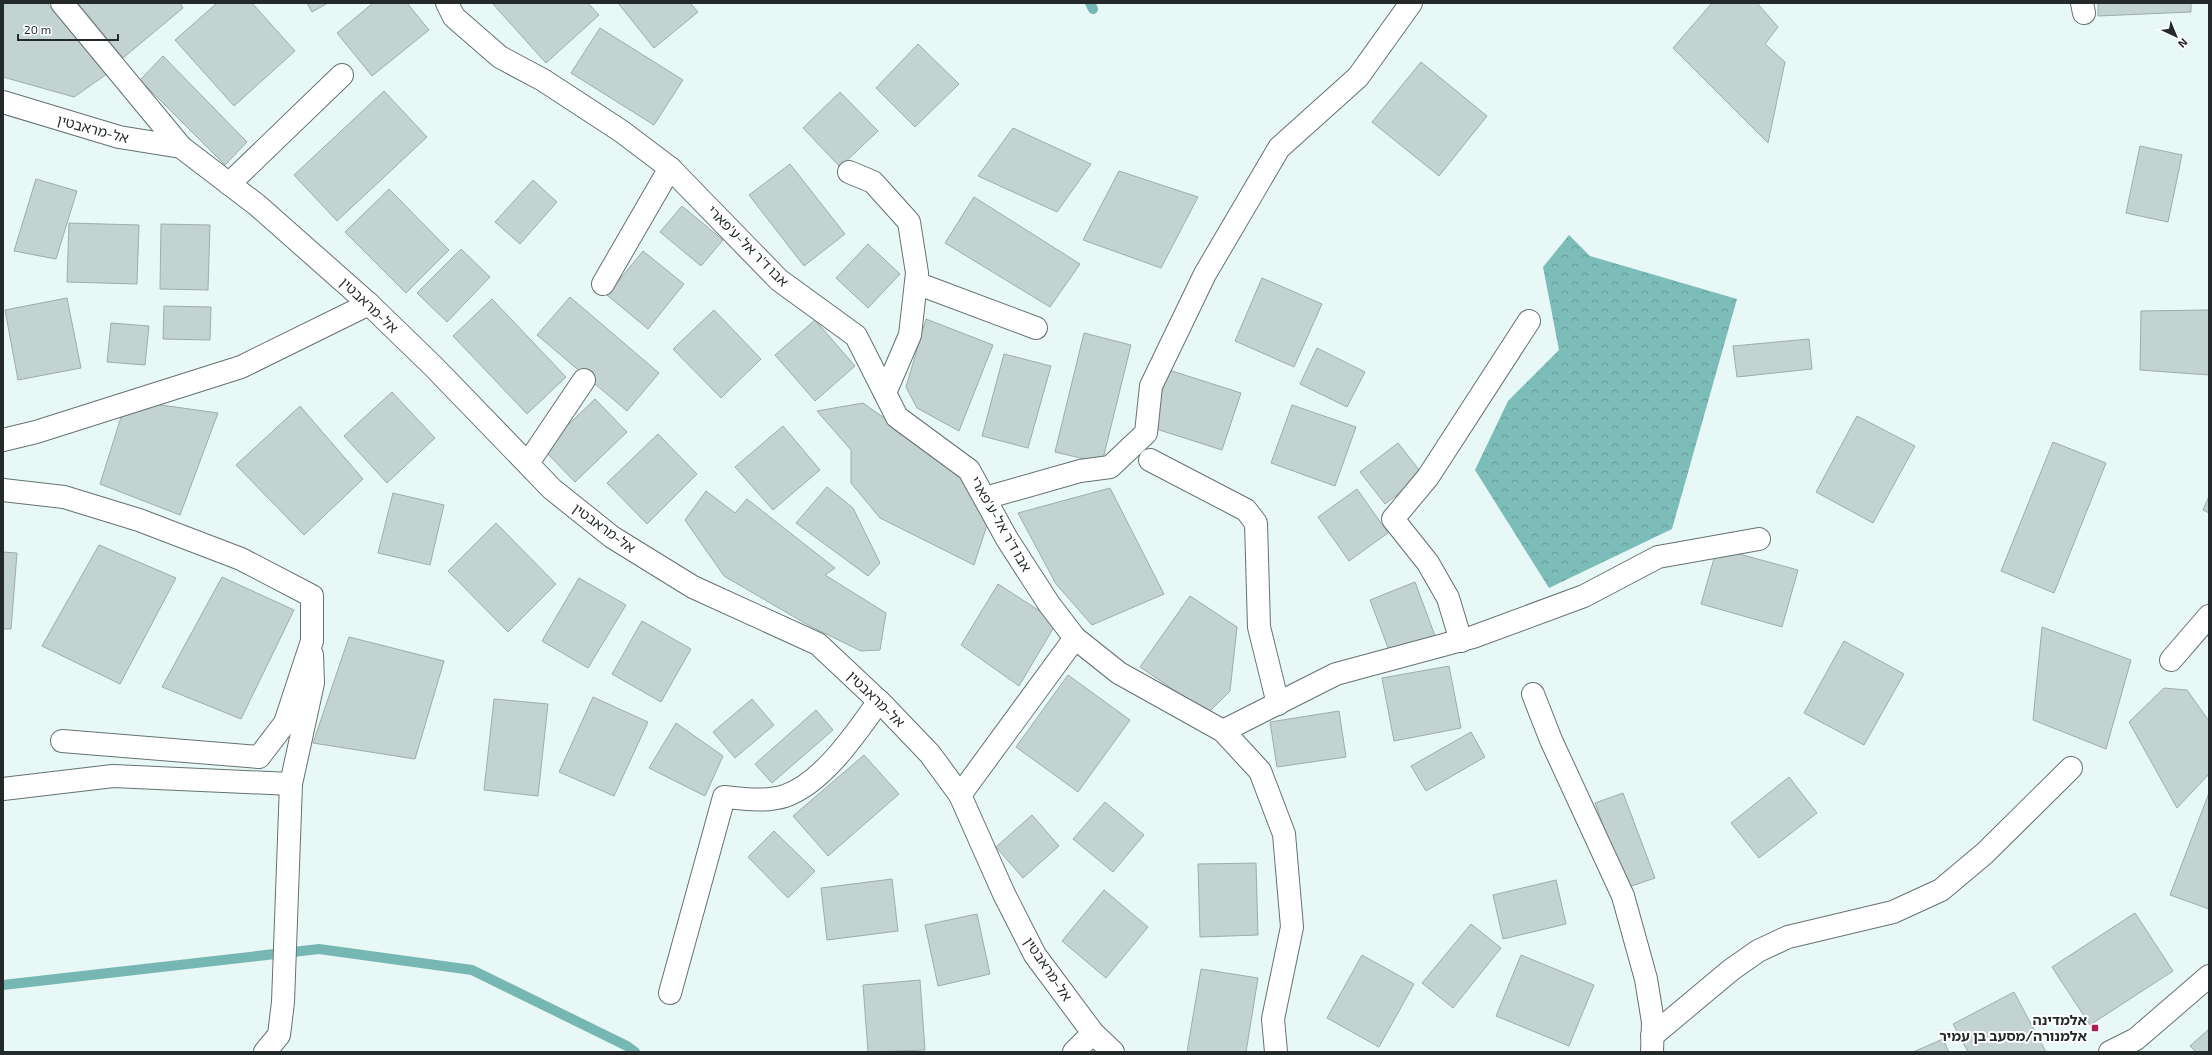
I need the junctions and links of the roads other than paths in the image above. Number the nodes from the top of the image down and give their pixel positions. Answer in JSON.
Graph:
{"nodes":[{"id":1,"x":62,"y":3,"type":"edge"},
{"id":2,"x":447,"y":3,"type":"edge"},
{"id":3,"x":1410,"y":3,"type":"edge"},
{"id":4,"x":342,"y":75,"type":"dead end"},
{"id":5,"x":3,"y":102,"type":"edge"},
{"id":6,"x":181,"y":147,"type":"junction"},
{"id":7,"x":670,"y":168,"type":"junction"},
{"id":8,"x":848,"y":172,"type":"dead end"},
{"id":9,"x":229,"y":184,"type":"junction"},
{"id":10,"x":916,"y":283,"type":"junction"},
{"id":11,"x":603,"y":284,"type":"dead end"},
{"id":12,"x":369,"y":304,"type":"junction"},
{"id":13,"x":1529,"y":321,"type":"dead end"},
{"id":14,"x":1036,"y":328,"type":"dead end"},
{"id":15,"x":584,"y":380,"type":"dead end"},
{"id":16,"x":885,"y":393,"type":"junction"},
{"id":17,"x":3,"y":440,"type":"edge"},
{"id":18,"x":1150,"y":460,"type":"dead end"},
{"id":19,"x":528,"y":463,"type":"junction"},
{"id":20,"x":3,"y":490,"type":"edge"},
{"id":21,"x":985,"y":498,"type":"junction"},
{"id":22,"x":1759,"y":539,"type":"dead end"},
{"id":23,"x":2209,"y":616,"type":"edge"},
{"id":24,"x":1075,"y":638,"type":"junction"},
{"id":25,"x":1461,"y":640,"type":"junction"},
{"id":26,"x":312,"y":641,"type":"junction"},
{"id":27,"x":2171,"y":660,"type":"dead end"},
{"id":28,"x":1533,"y":694,"type":"dead end"},
{"id":29,"x":879,"y":701,"type":"junction"},
{"id":30,"x":1278,"y":704,"type":"junction"},
{"id":31,"x":1223,"y":731,"type":"junction"},
{"id":32,"x":62,"y":741,"type":"dead end"},
{"id":33,"x":2071,"y":768,"type":"dead end"},
{"id":34,"x":290,"y":784,"type":"junction"},
{"id":35,"x":3,"y":789,"type":"edge"},
{"id":36,"x":960,"y":794,"type":"junction"},
{"id":37,"x":2209,"y":976,"type":"edge"},
{"id":38,"x":670,"y":993,"type":"dead end"},
{"id":39,"x":1093,"y":1033,"type":"junction"},
{"id":40,"x":1652,"y":1044,"type":"edge"},
{"id":41,"x":265,"y":1052,"type":"edge"},
{"id":42,"x":1074,"y":1052,"type":"edge"},
{"id":43,"x":1113,"y":1052,"type":"edge"},
{"id":44,"x":1276,"y":1052,"type":"edge"},
{"id":45,"x":2110,"y":1052,"type":"edge"}],
"edges":[{"from":1,"to":6,"type":"street"},
{"from":2,"to":7,"type":"street","name":"אבו ד'ר אל-ע'פארי"},
{"from":3,"to":21,"type":"street"},
{"from":4,"to":9,"type":"street"},
{"from":5,"to":6,"type":"street","name":"אל-מראבטין"},
{"from":6,"to":9,"type":"street","name":"אל-מראבטין"},
{"from":7,"to":11,"type":"street"},
{"from":7,"to":16,"type":"street","name":"אבו ד'ר אל-ע'פארי"},
{"from":8,"to":10,"type":"street"},
{"from":9,"to":12,"type":"street","name":"אל-מראבטין"},
{"from":10,"to":14,"type":"street"},
{"from":10,"to":16,"type":"street"},
{"from":12,"to":17,"type":"street"},
{"from":12,"to":19,"type":"street","name":"אל-מראבטין"},
{"from":13,"to":25,"type":"street"},
{"from":15,"to":19,"type":"street"},
{"from":16,"to":21,"type":"street","name":"אבו ד'ר אל-ע'פארי"},
{"from":18,"to":30,"type":"street"},
{"from":19,"to":29,"type":"street","name":"אל-מראבטין"},
{"from":20,"to":26,"type":"street"},
{"from":21,"to":24,"type":"street","name":"אבו ד'ר אל-ע'פארי"},
{"from":22,"to":25,"type":"street"},
{"from":23,"to":27,"type":"street"},
{"from":24,"to":31,"type":"street","name":"אבו ד'ר אל-ע'פארי"},
{"from":24,"to":36,"type":"street"},
{"from":25,"to":30,"type":"street"},
{"from":26,"to":32,"type":"street"},
{"from":26,"to":34,"type":"street"},
{"from":28,"to":40,"type":"street"},
{"from":29,"to":36,"type":"street","name":"אל-מראבטין"},
{"from":29,"to":38,"type":"street"},
{"from":30,"to":31,"type":"street"},
{"from":31,"to":44,"type":"street","name":"אבו ד'ר אל-ע'פארי"},
{"from":33,"to":40,"type":"street"},
{"from":34,"to":35,"type":"street"},
{"from":34,"to":41,"type":"street"},
{"from":36,"to":39,"type":"street","name":"אל-מראבטין"},
{"from":37,"to":45,"type":"street"},
{"from":39,"to":42,"type":"street"},
{"from":39,"to":43,"type":"street","name":"אל-מראבטין"}]}
